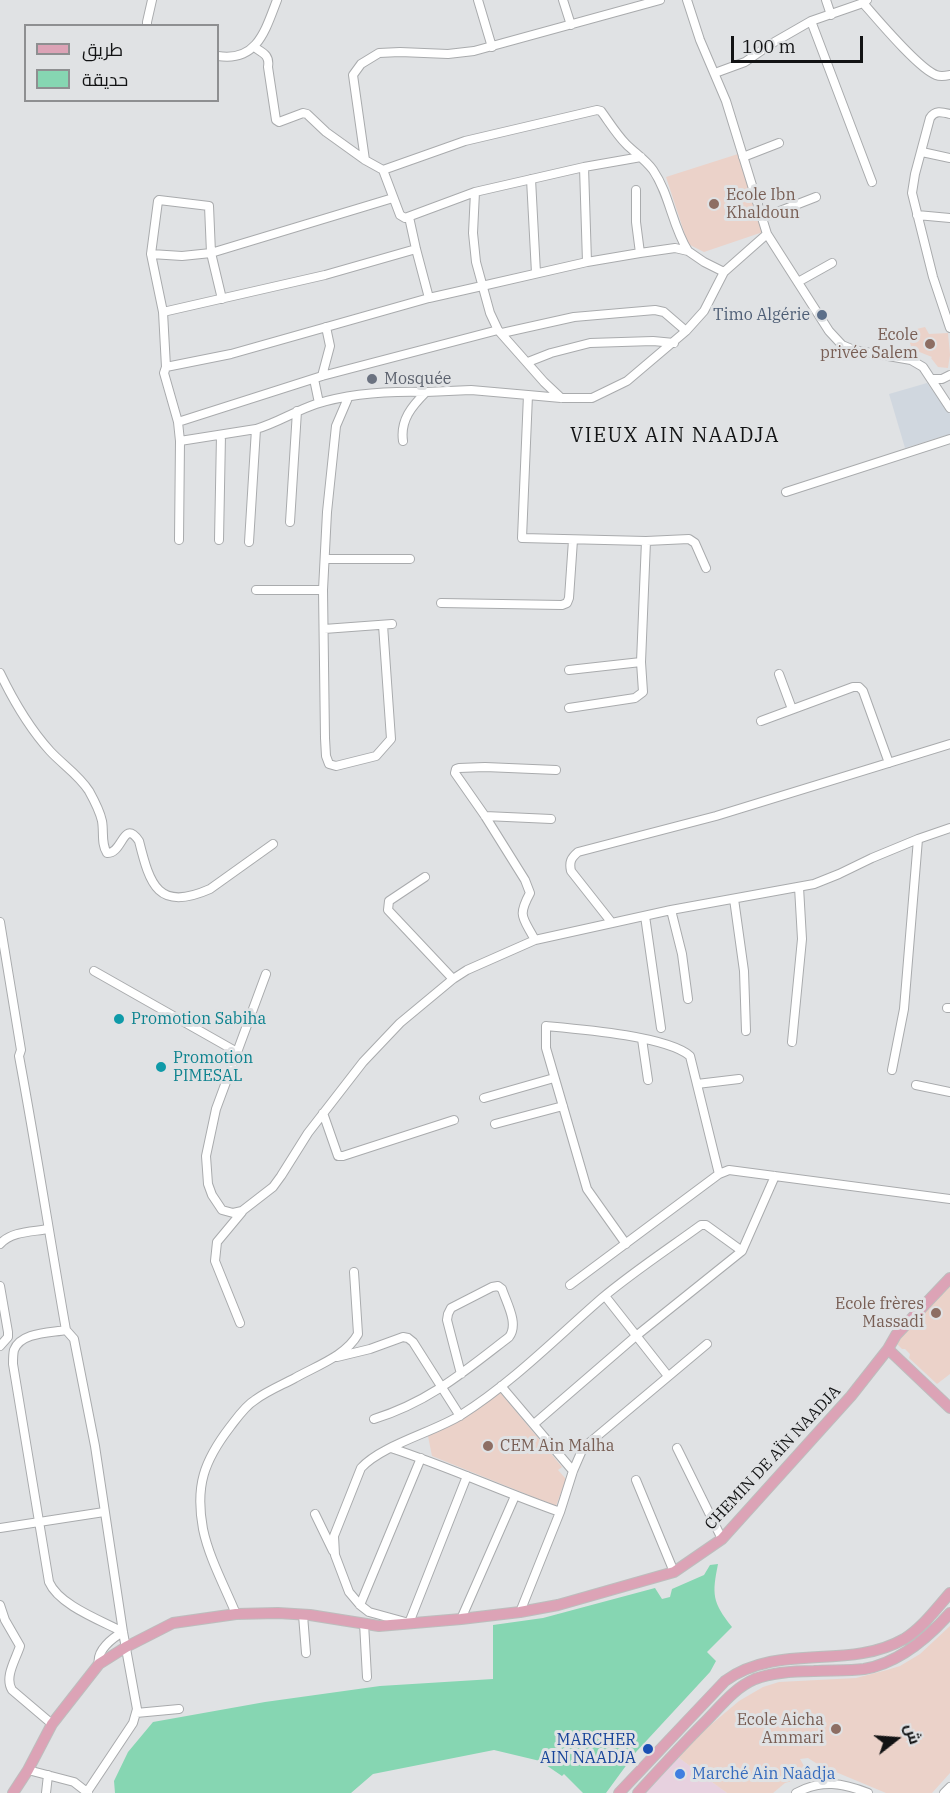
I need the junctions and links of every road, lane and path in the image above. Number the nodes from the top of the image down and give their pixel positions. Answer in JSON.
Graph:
{"nodes":[{"id":1,"x":152,"y":0,"type":"edge"},
{"id":2,"x":277,"y":0,"type":"edge"},
{"id":3,"x":478,"y":0,"type":"edge"},
{"id":4,"x":564,"y":0,"type":"edge"},
{"id":5,"x":660,"y":0,"type":"edge"},
{"id":6,"x":697,"y":0,"type":"edge"},
{"id":7,"x":826,"y":0,"type":"edge"},
{"id":8,"x":687,"y":2,"type":"edge"},
{"id":9,"x":865,"y":2,"type":"edge"},
{"id":10,"x":831,"y":15,"type":"junction"},
{"id":11,"x":811,"y":21,"type":"junction"},
{"id":12,"x":147,"y":24,"type":"edge"},
{"id":13,"x":571,"y":25,"type":"junction"},
{"id":14,"x":254,"y":47,"type":"junction"},
{"id":15,"x":492,"y":47,"type":"junction"},
{"id":16,"x":219,"y":56,"type":"edge"},
{"id":17,"x":714,"y":73,"type":"junction"},
{"id":18,"x":950,"y":75,"type":"edge"},
{"id":19,"x":950,"y":114,"type":"edge"},
{"id":20,"x":779,"y":143,"type":"dead end"},
{"id":21,"x":922,"y":152,"type":"junction"},
{"id":22,"x":641,"y":157,"type":"junction"},
{"id":23,"x":743,"y":157,"type":"junction"},
{"id":24,"x":950,"y":158,"type":"edge"},
{"id":25,"x":365,"y":160,"type":"junction"},
{"id":26,"x":584,"y":167,"type":"junction"},
{"id":27,"x":382,"y":170,"type":"junction"},
{"id":28,"x":531,"y":179,"type":"junction"},
{"id":29,"x":872,"y":182,"type":"dead end"},
{"id":30,"x":636,"y":190,"type":"dead end"},
{"id":31,"x":475,"y":192,"type":"junction"},
{"id":32,"x":816,"y":197,"type":"dead end"},
{"id":33,"x":393,"y":198,"type":"junction"},
{"id":34,"x":917,"y":215,"type":"junction"},
{"id":35,"x":409,"y":217,"type":"junction"},
{"id":36,"x":762,"y":218,"type":"junction"},
{"id":37,"x":950,"y":218,"type":"edge"},
{"id":38,"x":767,"y":234,"type":"junction"},
{"id":39,"x":416,"y":249,"type":"junction"},
{"id":40,"x":688,"y":251,"type":"junction"},
{"id":41,"x":211,"y":253,"type":"junction"},
{"id":42,"x":640,"y":253,"type":"junction"},
{"id":43,"x":151,"y":254,"type":"junction"},
{"id":44,"x":587,"y":262,"type":"junction"},
{"id":45,"x":832,"y":263,"type":"dead end"},
{"id":46,"x":724,"y":272,"type":"junction"},
{"id":47,"x":536,"y":273,"type":"junction"},
{"id":48,"x":798,"y":282,"type":"junction"},
{"id":49,"x":482,"y":286,"type":"junction"},
{"id":50,"x":939,"y":293,"type":"junction"},
{"id":51,"x":950,"y":293,"type":"edge"},
{"id":52,"x":429,"y":298,"type":"junction"},
{"id":53,"x":222,"y":300,"type":"junction"},
{"id":54,"x":163,"y":312,"type":"junction"},
{"id":55,"x":326,"y":327,"type":"junction"},
{"id":56,"x":950,"y":328,"type":"edge"},
{"id":57,"x":500,"y":331,"type":"junction"},
{"id":58,"x":686,"y":331,"type":"junction"},
{"id":59,"x":674,"y":342,"type":"junction"},
{"id":60,"x":528,"y":362,"type":"junction"},
{"id":61,"x":166,"y":367,"type":"junction"},
{"id":62,"x":950,"y":375,"type":"edge"},
{"id":63,"x":318,"y":378,"type":"junction"},
{"id":64,"x":931,"y":379,"type":"junction"},
{"id":65,"x":426,"y":392,"type":"junction"},
{"id":66,"x":528,"y":395,"type":"junction"},
{"id":67,"x":348,"y":398,"type":"junction"},
{"id":68,"x":561,"y":398,"type":"junction"},
{"id":69,"x":319,"y":403,"type":"junction"},
{"id":70,"x":950,"y":408,"type":"edge"},
{"id":71,"x":297,"y":411,"type":"junction"},
{"id":72,"x":178,"y":422,"type":"junction"},
{"id":73,"x":255,"y":429,"type":"junction"},
{"id":74,"x":221,"y":435,"type":"junction"},
{"id":75,"x":950,"y":439,"type":"edge"},
{"id":76,"x":180,"y":441,"type":"junction"},
{"id":77,"x":403,"y":441,"type":"dead end"},
{"id":78,"x":786,"y":492,"type":"dead end"},
{"id":79,"x":290,"y":522,"type":"dead end"},
{"id":80,"x":179,"y":540,"type":"dead end"},
{"id":81,"x":219,"y":540,"type":"dead end"},
{"id":82,"x":573,"y":540,"type":"junction"},
{"id":83,"x":646,"y":541,"type":"junction"},
{"id":84,"x":249,"y":542,"type":"dead end"},
{"id":85,"x":325,"y":559,"type":"junction"},
{"id":86,"x":410,"y":560,"type":"dead end"},
{"id":87,"x":706,"y":568,"type":"dead end"},
{"id":88,"x":256,"y":590,"type":"dead end"},
{"id":89,"x":323,"y":591,"type":"junction"},
{"id":90,"x":441,"y":603,"type":"dead end"},
{"id":91,"x":324,"y":629,"type":"junction"},
{"id":92,"x":641,"y":662,"type":"junction"},
{"id":93,"x":569,"y":670,"type":"dead end"},
{"id":94,"x":0,"y":673,"type":"edge"},
{"id":95,"x":779,"y":674,"type":"dead end"},
{"id":96,"x":569,"y":708,"type":"dead end"},
{"id":97,"x":792,"y":709,"type":"junction"},
{"id":98,"x":761,"y":721,"type":"dead end"},
{"id":99,"x":950,"y":744,"type":"edge"},
{"id":100,"x":890,"y":763,"type":"junction"},
{"id":101,"x":556,"y":770,"type":"dead end"},
{"id":102,"x":485,"y":816,"type":"junction"},
{"id":103,"x":550,"y":819,"type":"dead end"},
{"id":104,"x":950,"y":828,"type":"edge"},
{"id":105,"x":918,"y":839,"type":"junction"},
{"id":106,"x":273,"y":843,"type":"dead end"},
{"id":107,"x":425,"y":877,"type":"dead end"},
{"id":108,"x":799,"y":887,"type":"junction"},
{"id":109,"x":734,"y":899,"type":"junction"},
{"id":110,"x":671,"y":910,"type":"junction"},
{"id":111,"x":645,"y":916,"type":"junction"},
{"id":112,"x":0,"y":922,"type":"edge"},
{"id":113,"x":612,"y":924,"type":"junction"},
{"id":114,"x":535,"y":940,"type":"junction"},
{"id":115,"x":94,"y":972,"type":"dead end"},
{"id":116,"x":266,"y":974,"type":"dead end"},
{"id":117,"x":453,"y":979,"type":"junction"},
{"id":118,"x":688,"y":999,"type":"dead end"},
{"id":119,"x":661,"y":1028,"type":"dead end"},
{"id":120,"x":746,"y":1031,"type":"dead end"},
{"id":121,"x":642,"y":1039,"type":"junction"},
{"id":122,"x":792,"y":1042,"type":"dead end"},
{"id":123,"x":237,"y":1052,"type":"junction"},
{"id":124,"x":892,"y":1070,"type":"dead end"},
{"id":125,"x":554,"y":1078,"type":"junction"},
{"id":126,"x":739,"y":1079,"type":"dead end"},
{"id":127,"x":648,"y":1080,"type":"dead end"},
{"id":128,"x":697,"y":1084,"type":"junction"},
{"id":129,"x":916,"y":1085,"type":"dead end"},
{"id":130,"x":950,"y":1092,"type":"edge"},
{"id":131,"x":484,"y":1098,"type":"dead end"},
{"id":132,"x":563,"y":1107,"type":"junction"},
{"id":133,"x":323,"y":1113,"type":"junction"},
{"id":134,"x":454,"y":1120,"type":"dead end"},
{"id":135,"x":495,"y":1124,"type":"dead end"},
{"id":136,"x":719,"y":1174,"type":"junction"},
{"id":137,"x":775,"y":1176,"type":"junction"},
{"id":138,"x":950,"y":1199,"type":"edge"},
{"id":139,"x":242,"y":1211,"type":"junction"},
{"id":140,"x":48,"y":1229,"type":"junction"},
{"id":141,"x":0,"y":1244,"type":"edge"},
{"id":142,"x":626,"y":1244,"type":"junction"},
{"id":143,"x":742,"y":1251,"type":"junction"},
{"id":144,"x":354,"y":1272,"type":"dead end"},
{"id":145,"x":950,"y":1278,"type":"edge"},
{"id":146,"x":570,"y":1285,"type":"dead end"},
{"id":147,"x":0,"y":1286,"type":"edge"},
{"id":148,"x":605,"y":1296,"type":"junction"},
{"id":149,"x":240,"y":1323,"type":"dead end"},
{"id":150,"x":66,"y":1330,"type":"junction"},
{"id":151,"x":636,"y":1336,"type":"junction"},
{"id":152,"x":707,"y":1344,"type":"dead end"},
{"id":153,"x":0,"y":1346,"type":"edge"},
{"id":154,"x":888,"y":1349,"type":"junction"},
{"id":155,"x":329,"y":1359,"type":"junction"},
{"id":156,"x":461,"y":1374,"type":"junction"},
{"id":157,"x":668,"y":1376,"type":"junction"},
{"id":158,"x":501,"y":1386,"type":"junction"},
{"id":159,"x":442,"y":1388,"type":"junction"},
{"id":160,"x":950,"y":1407,"type":"edge"},
{"id":161,"x":460,"y":1416,"type":"junction"},
{"id":162,"x":374,"y":1419,"type":"dead end"},
{"id":163,"x":534,"y":1424,"type":"junction"},
{"id":164,"x":391,"y":1448,"type":"junction"},
{"id":165,"x":677,"y":1448,"type":"dead end"},
{"id":166,"x":421,"y":1458,"type":"junction"},
{"id":167,"x":573,"y":1471,"type":"junction"},
{"id":168,"x":467,"y":1476,"type":"junction"},
{"id":169,"x":636,"y":1480,"type":"dead end"},
{"id":170,"x":514,"y":1496,"type":"junction"},
{"id":171,"x":104,"y":1512,"type":"junction"},
{"id":172,"x":560,"y":1512,"type":"junction"},
{"id":173,"x":315,"y":1514,"type":"dead end"},
{"id":174,"x":39,"y":1522,"type":"junction"},
{"id":175,"x":0,"y":1528,"type":"edge"},
{"id":176,"x":722,"y":1539,"type":"junction"},
{"id":177,"x":335,"y":1555,"type":"junction"},
{"id":178,"x":674,"y":1572,"type":"junction"},
{"id":179,"x":950,"y":1593,"type":"edge"},
{"id":180,"x":0,"y":1605,"type":"edge"},
{"id":181,"x":360,"y":1605,"type":"junction"},
{"id":182,"x":520,"y":1612,"type":"junction"},
{"id":183,"x":950,"y":1613,"type":"edge"},
{"id":184,"x":236,"y":1614,"type":"junction"},
{"id":185,"x":303,"y":1615,"type":"junction"},
{"id":186,"x":461,"y":1619,"type":"junction"},
{"id":187,"x":364,"y":1623,"type":"junction"},
{"id":188,"x":409,"y":1623,"type":"junction"},
{"id":189,"x":123,"y":1632,"type":"junction"},
{"id":190,"x":126,"y":1647,"type":"junction"},
{"id":191,"x":306,"y":1653,"type":"dead end"},
{"id":192,"x":99,"y":1664,"type":"junction"},
{"id":193,"x":367,"y":1677,"type":"dead end"},
{"id":194,"x":179,"y":1708,"type":"dead end"},
{"id":195,"x":136,"y":1713,"type":"junction"},
{"id":196,"x":52,"y":1724,"type":"junction"},
{"id":197,"x":28,"y":1770,"type":"junction"},
{"id":198,"x":48,"y":1775,"type":"junction"},
{"id":199,"x":818,"y":1784,"type":"junction"},
{"id":200,"x":950,"y":1787,"type":"edge"},
{"id":201,"x":87,"y":1792,"type":"edge"},
{"id":202,"x":12,"y":1793,"type":"edge"},
{"id":203,"x":46,"y":1793,"type":"edge"},
{"id":204,"x":619,"y":1793,"type":"edge"},
{"id":205,"x":638,"y":1793,"type":"edge"},
{"id":206,"x":796,"y":1793,"type":"edge"},
{"id":207,"x":820,"y":1793,"type":"edge"},
{"id":208,"x":868,"y":1793,"type":"edge"},
{"id":209,"x":944,"y":1793,"type":"edge"}],
"edges":[{"from":1,"to":12,"type":"street"},
{"from":2,"to":14,"type":"street"},
{"from":3,"to":15,"type":"street"},
{"from":4,"to":13,"type":"street"},
{"from":5,"to":13,"type":"street"},
{"from":6,"to":8,"type":"street"},
{"from":7,"to":10,"type":"street"},
{"from":8,"to":17,"type":"street"},
{"from":9,"to":10,"type":"street"},
{"from":9,"to":18,"type":"street"},
{"from":10,"to":11,"type":"street"},
{"from":11,"to":17,"type":"street"},
{"from":11,"to":29,"type":"street"},
{"from":13,"to":15,"type":"street"},
{"from":14,"to":16,"type":"street"},
{"from":14,"to":25,"type":"street"},
{"from":15,"to":25,"type":"street"},
{"from":17,"to":23,"type":"street"},
{"from":19,"to":21,"type":"street"},
{"from":20,"to":23,"type":"street"},
{"from":21,"to":24,"type":"street"},
{"from":21,"to":34,"type":"street"},
{"from":22,"to":26,"type":"street"},
{"from":22,"to":27,"type":"street"},
{"from":22,"to":40,"type":"street"},
{"from":23,"to":36,"type":"street"},
{"from":25,"to":27,"type":"street"},
{"from":26,"to":28,"type":"street"},
{"from":26,"to":44,"type":"street"},
{"from":27,"to":33,"type":"street"},
{"from":28,"to":31,"type":"street"},
{"from":28,"to":47,"type":"street"},
{"from":30,"to":42,"type":"street"},
{"from":31,"to":35,"type":"street"},
{"from":31,"to":49,"type":"street"},
{"from":32,"to":36,"type":"street"},
{"from":33,"to":35,"type":"street"},
{"from":33,"to":41,"type":"street"},
{"from":34,"to":37,"type":"street"},
{"from":34,"to":50,"type":"street"},
{"from":35,"to":39,"type":"street"},
{"from":36,"to":38,"type":"street"},
{"from":38,"to":46,"type":"street"},
{"from":38,"to":48,"type":"street"},
{"from":39,"to":52,"type":"street"},
{"from":39,"to":53,"type":"street"},
{"from":40,"to":42,"type":"street"},
{"from":40,"to":46,"type":"street"},
{"from":41,"to":43,"type":"street"},
{"from":41,"to":43,"type":"street"},
{"from":41,"to":53,"type":"street"},
{"from":42,"to":44,"type":"street"},
{"from":43,"to":54,"type":"street"},
{"from":44,"to":47,"type":"street"},
{"from":45,"to":48,"type":"street"},
{"from":46,"to":58,"type":"street"},
{"from":47,"to":49,"type":"street"},
{"from":48,"to":64,"type":"street"},
{"from":49,"to":52,"type":"street"},
{"from":49,"to":57,"type":"street"},
{"from":50,"to":51,"type":"street"},
{"from":50,"to":56,"type":"street"},
{"from":52,"to":55,"type":"street"},
{"from":53,"to":54,"type":"street"},
{"from":54,"to":61,"type":"street"},
{"from":55,"to":61,"type":"street"},
{"from":55,"to":63,"type":"street"},
{"from":57,"to":58,"type":"street"},
{"from":57,"to":60,"type":"street"},
{"from":57,"to":63,"type":"street"},
{"from":58,"to":59,"type":"street"},
{"from":59,"to":60,"type":"street"},
{"from":59,"to":68,"type":"street"},
{"from":60,"to":68,"type":"street"},
{"from":61,"to":72,"type":"street"},
{"from":62,"to":64,"type":"street"},
{"from":63,"to":69,"type":"street"},
{"from":63,"to":72,"type":"street"},
{"from":64,"to":70,"type":"street"},
{"from":65,"to":66,"type":"street"},
{"from":65,"to":67,"type":"street"},
{"from":65,"to":77,"type":"street"},
{"from":66,"to":68,"type":"street"},
{"from":66,"to":82,"type":"street"},
{"from":67,"to":69,"type":"street"},
{"from":67,"to":85,"type":"street"},
{"from":69,"to":71,"type":"street"},
{"from":71,"to":73,"type":"street"},
{"from":71,"to":79,"type":"street"},
{"from":72,"to":76,"type":"street"},
{"from":73,"to":74,"type":"street"},
{"from":73,"to":84,"type":"street"},
{"from":74,"to":76,"type":"street"},
{"from":74,"to":81,"type":"street"},
{"from":75,"to":78,"type":"street"},
{"from":76,"to":80,"type":"street"},
{"from":82,"to":83,"type":"street"},
{"from":82,"to":90,"type":"street"},
{"from":83,"to":87,"type":"street"},
{"from":83,"to":92,"type":"street"},
{"from":85,"to":86,"type":"street"},
{"from":85,"to":89,"type":"street"},
{"from":88,"to":89,"type":"street"},
{"from":89,"to":91,"type":"street"},
{"from":91,"to":91,"type":"street"},
{"from":92,"to":93,"type":"street"},
{"from":92,"to":96,"type":"street"},
{"from":94,"to":106,"type":"street"},
{"from":95,"to":97,"type":"street"},
{"from":97,"to":98,"type":"street"},
{"from":97,"to":100,"type":"street"},
{"from":99,"to":100,"type":"street"},
{"from":100,"to":113,"type":"street"},
{"from":101,"to":102,"type":"street"},
{"from":102,"to":103,"type":"street"},
{"from":102,"to":114,"type":"street"},
{"from":104,"to":105,"type":"street"},
{"from":105,"to":108,"type":"street"},
{"from":105,"to":124,"type":"street"},
{"from":107,"to":117,"type":"street"},
{"from":108,"to":109,"type":"street"},
{"from":108,"to":122,"type":"street"},
{"from":109,"to":110,"type":"street"},
{"from":109,"to":120,"type":"street"},
{"from":110,"to":111,"type":"street"},
{"from":110,"to":118,"type":"street"},
{"from":111,"to":113,"type":"street"},
{"from":111,"to":119,"type":"street"},
{"from":112,"to":140,"type":"street"},
{"from":113,"to":114,"type":"street"},
{"from":114,"to":117,"type":"street"},
{"from":115,"to":123,"type":"street"},
{"from":116,"to":123,"type":"street"},
{"from":117,"to":133,"type":"street"},
{"from":121,"to":125,"type":"street"},
{"from":121,"to":127,"type":"street"},
{"from":121,"to":128,"type":"street"},
{"from":123,"to":139,"type":"street"},
{"from":125,"to":131,"type":"street"},
{"from":125,"to":132,"type":"street"},
{"from":126,"to":128,"type":"street"},
{"from":128,"to":136,"type":"street"},
{"from":129,"to":130,"type":"street"},
{"from":132,"to":135,"type":"street"},
{"from":132,"to":142,"type":"street"},
{"from":133,"to":134,"type":"street"},
{"from":133,"to":139,"type":"street"},
{"from":136,"to":137,"type":"street"},
{"from":136,"to":142,"type":"street"},
{"from":137,"to":138,"type":"street"},
{"from":137,"to":143,"type":"street"},
{"from":139,"to":149,"type":"street"},
{"from":140,"to":141,"type":"street"},
{"from":140,"to":150,"type":"street"},
{"from":142,"to":146,"type":"street"},
{"from":143,"to":148,"type":"street"},
{"from":143,"to":151,"type":"street"},
{"from":144,"to":155,"type":"street"},
{"from":145,"to":154,"type":"main road","name":"CHEMIN DE AÏN NAADJA"},
{"from":147,"to":153,"type":"street"},
{"from":148,"to":151,"type":"street"},
{"from":148,"to":158,"type":"street"},
{"from":150,"to":171,"type":"street"},
{"from":150,"to":174,"type":"street"},
{"from":151,"to":157,"type":"street"},
{"from":151,"to":163,"type":"street"},
{"from":152,"to":157,"type":"street"},
{"from":154,"to":160,"type":"main road"},
{"from":154,"to":176,"type":"main road","name":"CHEMIN DE AÏN NAADJA"},
{"from":155,"to":159,"type":"street"},
{"from":155,"to":184,"type":"street"},
{"from":156,"to":156,"type":"street"},
{"from":156,"to":159,"type":"street"},
{"from":157,"to":167,"type":"street"},
{"from":158,"to":161,"type":"street"},
{"from":158,"to":163,"type":"street"},
{"from":159,"to":161,"type":"street"},
{"from":159,"to":162,"type":"street"},
{"from":161,"to":164,"type":"street"},
{"from":163,"to":167,"type":"street"},
{"from":164,"to":166,"type":"street"},
{"from":164,"to":177,"type":"street"},
{"from":165,"to":176,"type":"street"},
{"from":166,"to":168,"type":"street"},
{"from":166,"to":181,"type":"street"},
{"from":167,"to":172,"type":"street"},
{"from":168,"to":170,"type":"street"},
{"from":168,"to":188,"type":"street"},
{"from":169,"to":178,"type":"street"},
{"from":170,"to":172,"type":"street"},
{"from":170,"to":186,"type":"street"},
{"from":171,"to":174,"type":"street"},
{"from":171,"to":189,"type":"street"},
{"from":172,"to":182,"type":"street"},
{"from":173,"to":177,"type":"street"},
{"from":174,"to":175,"type":"street"},
{"from":174,"to":189,"type":"street"},
{"from":176,"to":178,"type":"main road","name":"CHEMIN DE AÏN NAADJA"},
{"from":177,"to":181,"type":"street"},
{"from":178,"to":182,"type":"main road","name":"CHEMIN DE AÏN NAADJA"},
{"from":179,"to":204,"type":"main road"},
{"from":180,"to":196,"type":"street"},
{"from":181,"to":188,"type":"street"},
{"from":182,"to":186,"type":"main road","name":"CHEMIN DE AÏN NAADJA"},
{"from":183,"to":205,"type":"main road"},
{"from":184,"to":185,"type":"main road","name":"CHEMIN DE AÏN NAADJA"},
{"from":184,"to":190,"type":"main road","name":"CHEMIN DE AÏN NAADJA"},
{"from":185,"to":187,"type":"main road","name":"CHEMIN DE AÏN NAADJA"},
{"from":185,"to":191,"type":"street"},
{"from":186,"to":188,"type":"main road","name":"CHEMIN DE AÏN NAADJA"},
{"from":187,"to":188,"type":"main road","name":"CHEMIN DE AÏN NAADJA"},
{"from":187,"to":193,"type":"street"},
{"from":189,"to":190,"type":"street"},
{"from":189,"to":192,"type":"street"},
{"from":190,"to":192,"type":"main road","name":"CHEMIN DE AÏN NAADJA"},
{"from":190,"to":195,"type":"street"},
{"from":192,"to":196,"type":"main road","name":"CHEMIN DE AÏN NAADJA"},
{"from":194,"to":195,"type":"street"},
{"from":195,"to":201,"type":"street"},
{"from":196,"to":197,"type":"main road","name":"CHEMIN DE AÏN NAADJA"},
{"from":197,"to":198,"type":"street"},
{"from":197,"to":202,"type":"main road","name":"CHEMIN DE AÏN NAADJA"},
{"from":198,"to":201,"type":"street"},
{"from":198,"to":203,"type":"street"},
{"from":199,"to":206,"type":"street"},
{"from":199,"to":207,"type":"street"},
{"from":199,"to":208,"type":"street"},
{"from":200,"to":209,"type":"street"}]}
